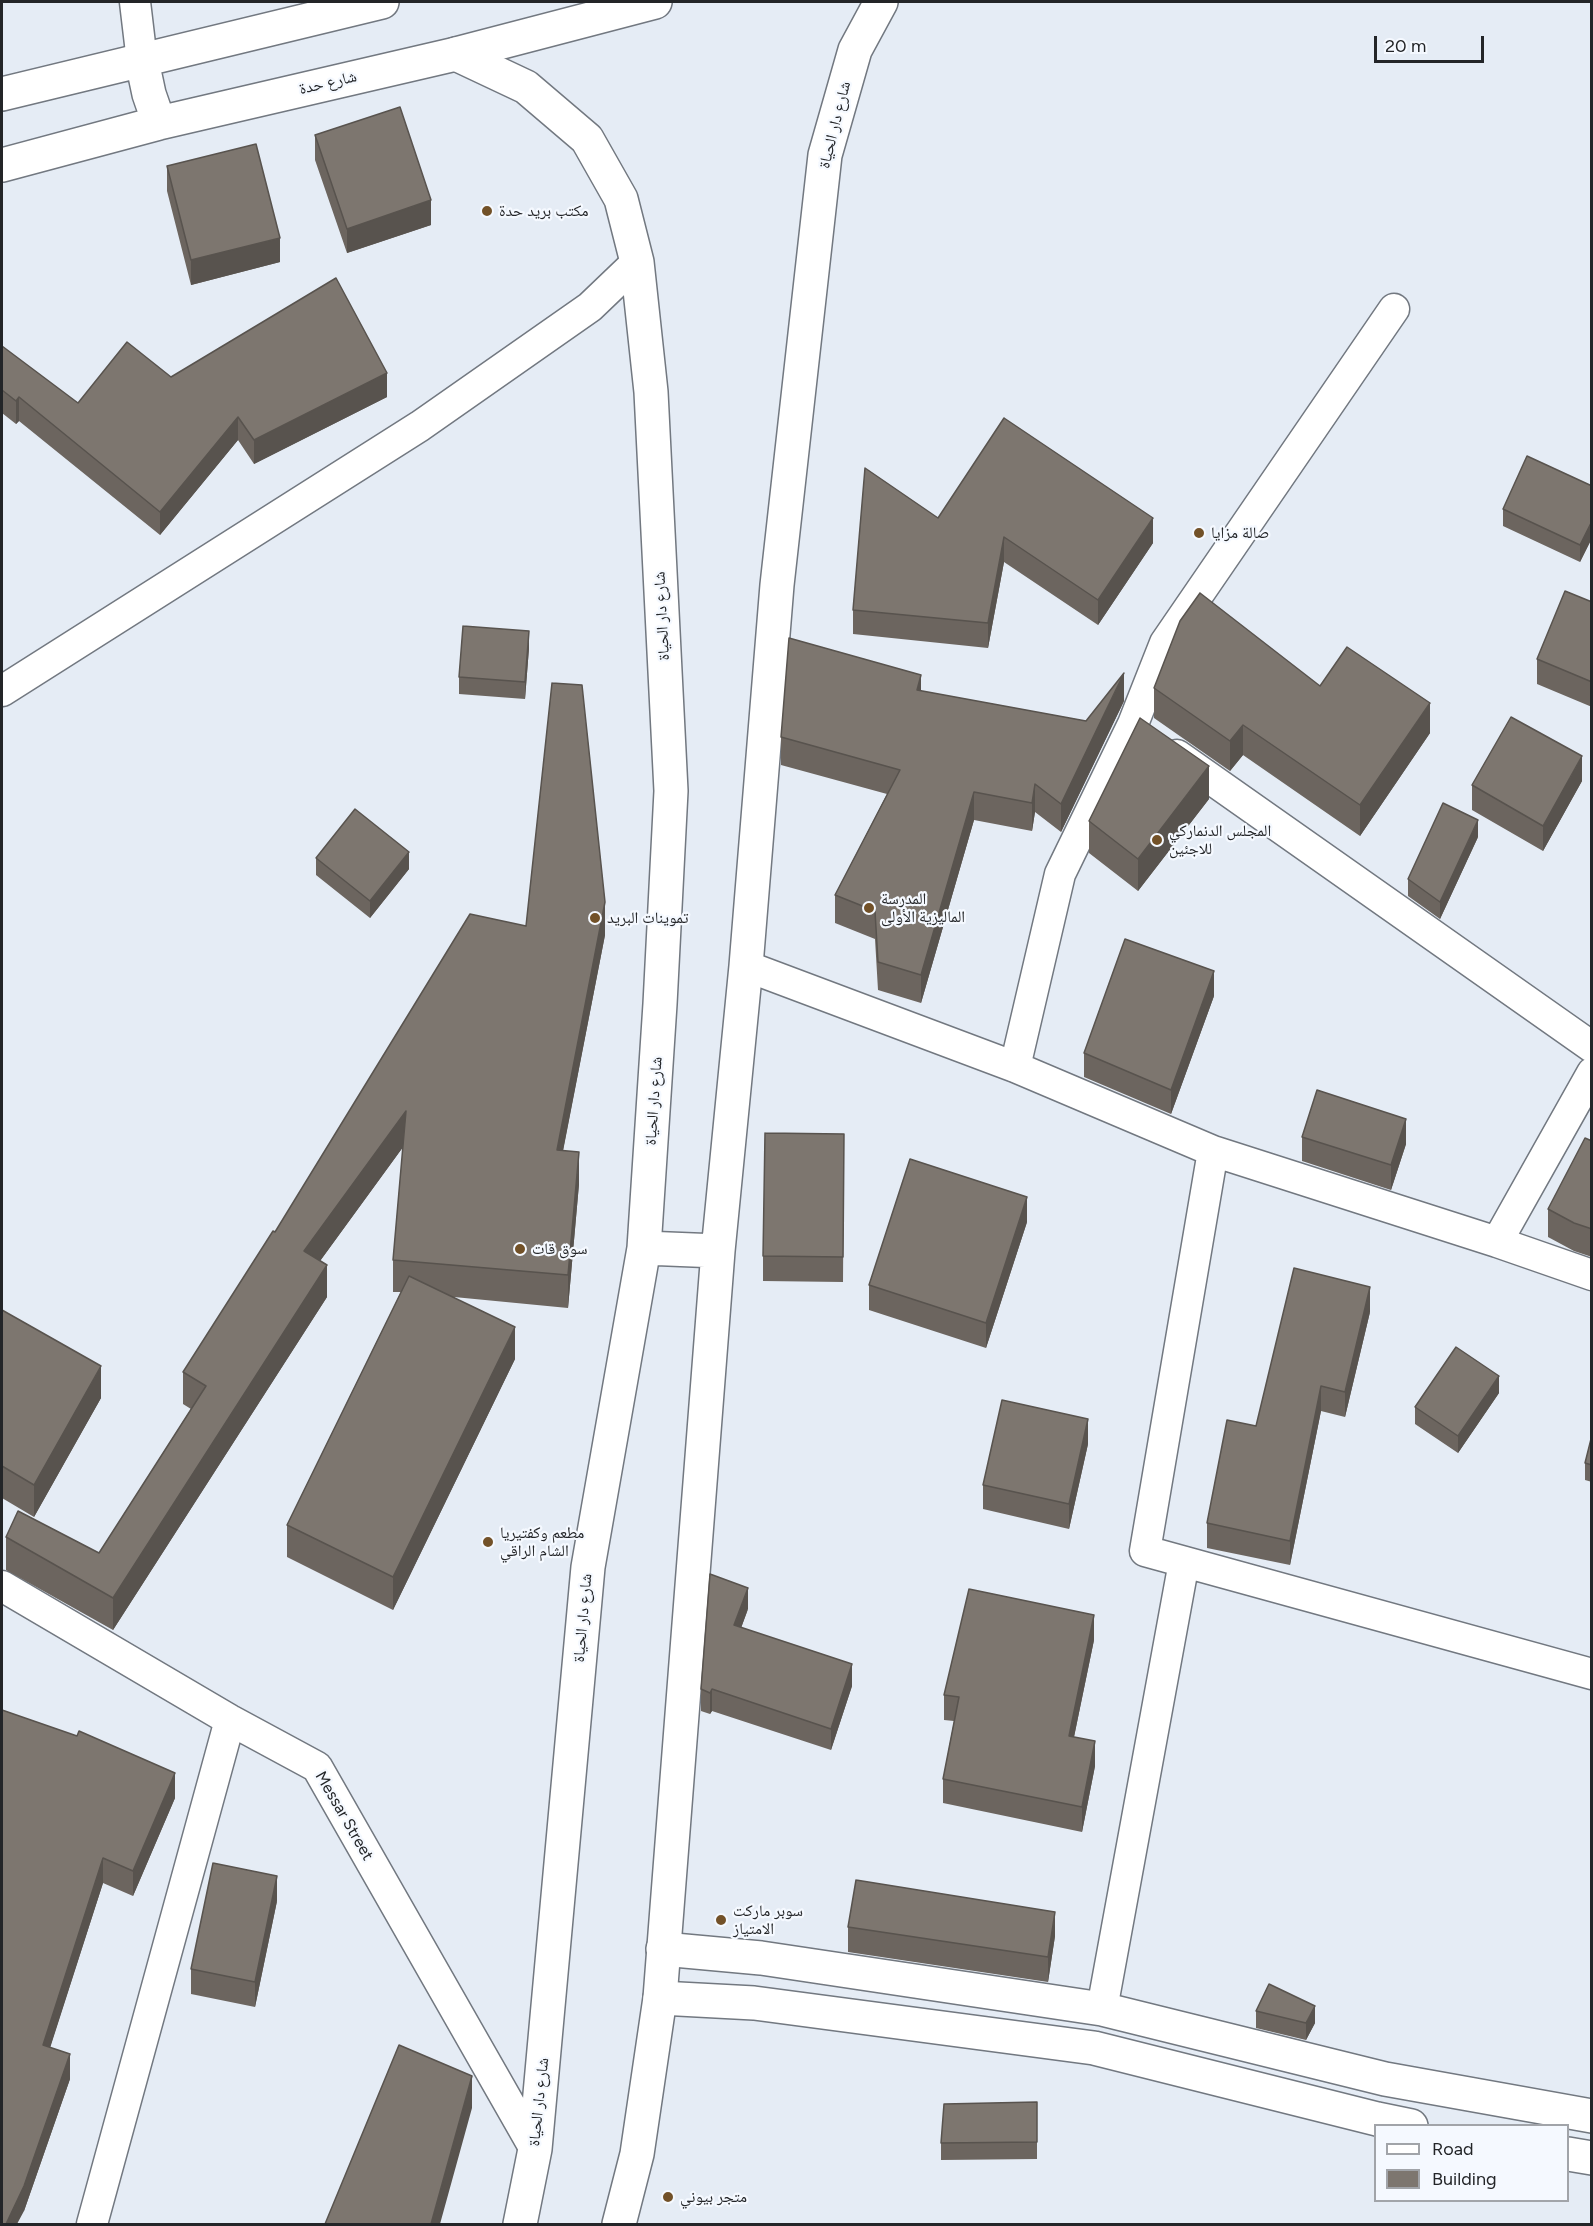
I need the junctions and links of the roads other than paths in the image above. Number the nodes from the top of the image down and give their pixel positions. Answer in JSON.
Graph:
{"nodes":[{"id":1,"x":135,"y":2,"type":"edge"},
{"id":2,"x":282,"y":2,"type":"edge"},
{"id":3,"x":382,"y":2,"type":"edge"},
{"id":4,"x":656,"y":2,"type":"edge"},
{"id":5,"x":881,"y":2,"type":"edge"},
{"id":6,"x":236,"y":38,"type":"junction"},
{"id":7,"x":456,"y":54,"type":"junction"},
{"id":8,"x":142,"y":61,"type":"junction"},
{"id":9,"x":2,"y":94,"type":"edge"},
{"id":10,"x":159,"y":123,"type":"junction"},
{"id":11,"x":2,"y":165,"type":"edge"},
{"id":12,"x":637,"y":262,"type":"junction"},
{"id":13,"x":1394,"y":309,"type":"dead end"},
{"id":14,"x":2,"y":691,"type":"edge"},
{"id":15,"x":1133,"y":724,"type":"junction"},
{"id":16,"x":746,"y":966,"type":"junction"},
{"id":17,"x":1592,"y":1047,"type":"edge"},
{"id":18,"x":1015,"y":1067,"type":"junction"},
{"id":19,"x":1592,"y":1073,"type":"edge"},
{"id":20,"x":1213,"y":1151,"type":"junction"},
{"id":21,"x":1497,"y":1242,"type":"junction"},
{"id":22,"x":644,"y":1248,"type":"junction"},
{"id":23,"x":718,"y":1251,"type":"junction"},
{"id":24,"x":1592,"y":1275,"type":"edge"},
{"id":25,"x":1184,"y":1562,"type":"junction"},
{"id":26,"x":2,"y":1586,"type":"edge"},
{"id":27,"x":1592,"y":1674,"type":"edge"},
{"id":28,"x":230,"y":1720,"type":"junction"},
{"id":29,"x":663,"y":1949,"type":"junction"},
{"id":30,"x":660,"y":1998,"type":"junction"},
{"id":31,"x":1102,"y":2009,"type":"junction"},
{"id":32,"x":1592,"y":2116,"type":"edge"},
{"id":33,"x":1401,"y":2124,"type":"edge"},
{"id":34,"x":535,"y":2149,"type":"junction"},
{"id":35,"x":1569,"y":2154,"type":"edge"},
{"id":36,"x":1592,"y":2158,"type":"edge"},
{"id":37,"x":92,"y":2224,"type":"edge"},
{"id":38,"x":520,"y":2224,"type":"edge"},
{"id":39,"x":619,"y":2224,"type":"edge"}],
"edges":[{"from":1,"to":8,"type":"street"},
{"from":2,"to":6,"type":"main road"},
{"from":3,"to":6,"type":"main road"},
{"from":4,"to":7,"type":"main road","name":"شارع حدة"},
{"from":5,"to":16,"type":"main road","name":"شارع دار الحياة"},
{"from":6,"to":8,"type":"main road"},
{"from":7,"to":10,"type":"main road","name":"شارع حدة"},
{"from":7,"to":12,"type":"main road","name":"شارع دار الحياة"},
{"from":8,"to":9,"type":"main road"},
{"from":8,"to":10,"type":"main road"},
{"from":10,"to":11,"type":"main road","name":"شارع حدة"},
{"from":12,"to":14,"type":"street"},
{"from":12,"to":22,"type":"main road","name":"شارع دار الحياة"},
{"from":13,"to":15,"type":"street"},
{"from":15,"to":17,"type":"street"},
{"from":15,"to":18,"type":"street"},
{"from":16,"to":18,"type":"street"},
{"from":16,"to":23,"type":"main road","name":"شارع دار الحياة"},
{"from":18,"to":20,"type":"street"},
{"from":19,"to":21,"type":"street"},
{"from":20,"to":21,"type":"street"},
{"from":20,"to":25,"type":"street"},
{"from":21,"to":24,"type":"street"},
{"from":22,"to":23,"type":"main road"},
{"from":22,"to":34,"type":"main road","name":"شارع دار الحياة"},
{"from":23,"to":29,"type":"main road","name":"شارع دار الحياة"},
{"from":25,"to":27,"type":"street"},
{"from":25,"to":31,"type":"street"},
{"from":26,"to":28,"type":"street","name":"Messar Street"},
{"from":28,"to":34,"type":"street","name":"Messar Street"},
{"from":28,"to":37,"type":"street"},
{"from":29,"to":30,"type":"main road","name":"شارع دار الحياة"},
{"from":29,"to":31,"type":"main road"},
{"from":30,"to":33,"type":"main road"},
{"from":30,"to":39,"type":"main road","name":"شارع دار الحياة"},
{"from":31,"to":32,"type":"main road"},
{"from":34,"to":38,"type":"main road","name":"شارع دار الحياة"},
{"from":35,"to":36,"type":"main road"}]}
